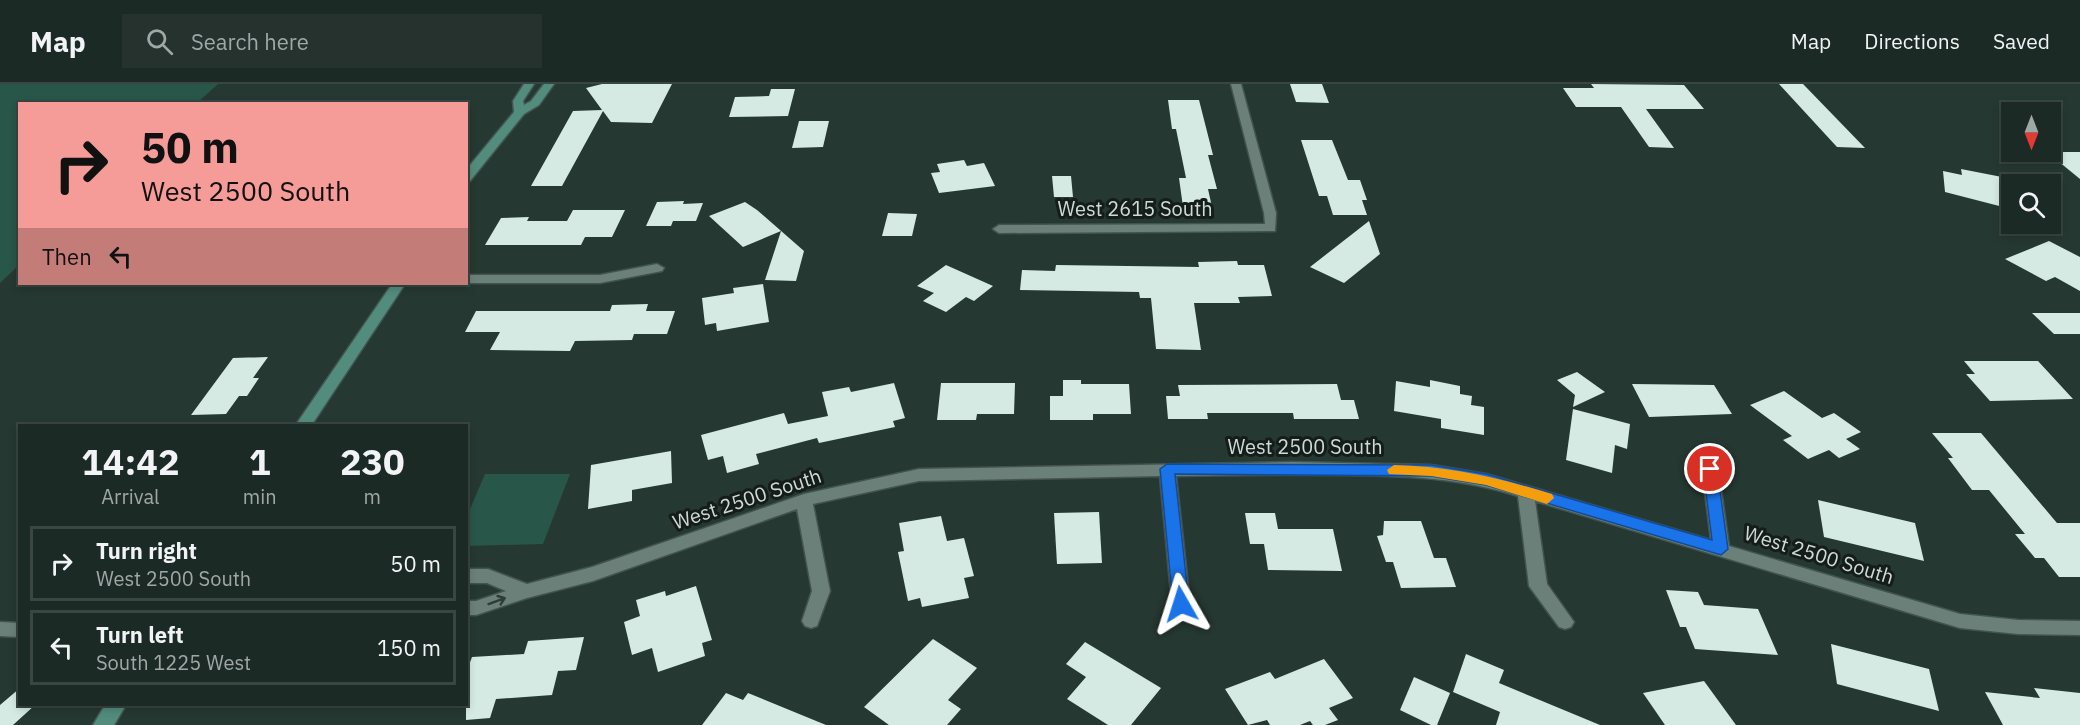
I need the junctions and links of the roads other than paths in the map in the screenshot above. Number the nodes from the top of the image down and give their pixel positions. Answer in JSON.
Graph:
{"nodes":[{"id":1,"x":529,"y":84,"type":"edge"},
{"id":2,"x":549,"y":84,"type":"edge"},
{"id":3,"x":1236,"y":84,"type":"edge"},
{"id":4,"x":520,"y":111,"type":"junction"},
{"id":5,"x":468,"y":176,"type":"edge"},
{"id":6,"x":999,"y":229,"type":"dead end"},
{"id":7,"x":657,"y":268,"type":"dead end"},
{"id":8,"x":468,"y":279,"type":"edge"},
{"id":9,"x":397,"y":285,"type":"edge"},
{"id":10,"x":304,"y":424,"type":"edge"},
{"id":11,"x":1167,"y":469,"type":"junction"},
{"id":12,"x":1710,"y":469,"type":"dead end"},
{"id":13,"x":1526,"y":492,"type":"junction"},
{"id":14,"x":804,"y":500,"type":"junction"},
{"id":15,"x":1721,"y":549,"type":"junction"},
{"id":16,"x":468,"y":576,"type":"edge"},
{"id":17,"x":526,"y":591,"type":"junction"},
{"id":18,"x":1181,"y":604,"type":"dead end"},
{"id":19,"x":468,"y":608,"type":"edge"},
{"id":20,"x":811,"y":621,"type":"dead end"},
{"id":21,"x":1564,"y":622,"type":"dead end"},
{"id":22,"x":2080,"y":628,"type":"edge"},
{"id":23,"x":0,"y":630,"type":"edge"},
{"id":24,"x":18,"y":630,"type":"edge"},
{"id":25,"x":115,"y":706,"type":"edge"},
{"id":26,"x":103,"y":725,"type":"edge"}],
"edges":[{"from":1,"to":4,"type":"main road"},
{"from":2,"to":4,"type":"main road"},
{"from":3,"to":6,"type":"street","name":"West 2615 South"},
{"from":4,"to":5,"type":"main road"},
{"from":7,"to":8,"type":"street"},
{"from":9,"to":10,"type":"main road"},
{"from":11,"to":13,"type":"street","name":"West 2500 South"},
{"from":11,"to":14,"type":"street","name":"West 2500 South"},
{"from":11,"to":18,"type":"street"},
{"from":12,"to":15,"type":"street"},
{"from":13,"to":15,"type":"street","name":"West 2500 South"},
{"from":13,"to":21,"type":"street"},
{"from":14,"to":17,"type":"street","name":"West 2500 South"},
{"from":14,"to":20,"type":"street"},
{"from":15,"to":22,"type":"street","name":"West 2500 South"},
{"from":16,"to":17,"type":"street"},
{"from":19,"to":17,"type":"street","name":"West 2500 South","one_way":true},
{"from":23,"to":24,"type":"street"},
{"from":25,"to":26,"type":"main road"}]}
